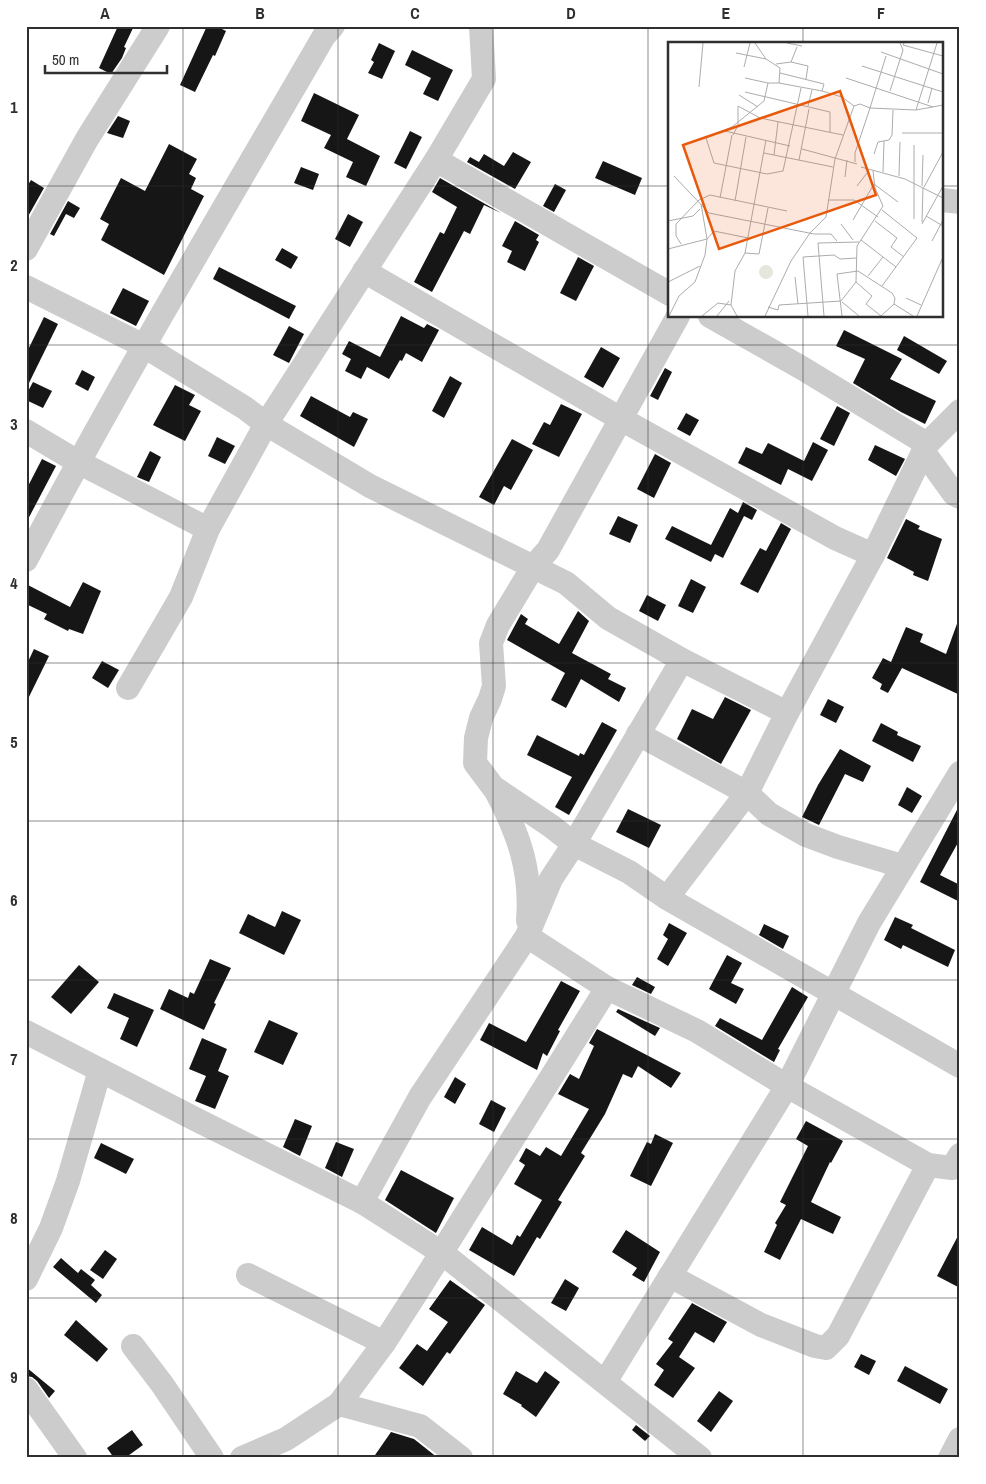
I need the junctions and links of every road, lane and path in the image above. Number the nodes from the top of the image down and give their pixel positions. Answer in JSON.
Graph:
{"nodes":[{"id":1,"x":158,"y":26,"type":"edge"},
{"id":2,"x":333,"y":26,"type":"edge"},
{"id":3,"x":481,"y":26,"type":"edge"},
{"id":4,"x":436,"y":160,"type":"junction"},
{"id":5,"x":944,"y":200,"type":"edge"},
{"id":6,"x":960,"y":202,"type":"edge"},
{"id":7,"x":26,"y":249,"type":"edge"},
{"id":8,"x":364,"y":271,"type":"junction"},
{"id":9,"x":26,"y":287,"type":"edge"},
{"id":10,"x":668,"y":293,"type":"edge"},
{"id":11,"x":677,"y":318,"type":"edge"},
{"id":12,"x":714,"y":318,"type":"edge"},
{"id":13,"x":144,"y":346,"type":"junction"},
{"id":14,"x":960,"y":411,"type":"edge"},
{"id":15,"x":621,"y":419,"type":"junction"},
{"id":16,"x":266,"y":424,"type":"junction"},
{"id":17,"x":26,"y":431,"type":"edge"},
{"id":18,"x":925,"y":447,"type":"junction"},
{"id":19,"x":78,"y":462,"type":"junction"},
{"id":20,"x":960,"y":497,"type":"edge"},
{"id":21,"x":208,"y":529,"type":"junction"},
{"id":22,"x":873,"y":555,"type":"junction"},
{"id":23,"x":26,"y":560,"type":"edge"},
{"id":24,"x":533,"y":567,"type":"junction"},
{"id":25,"x":682,"y":660,"type":"junction"},
{"id":26,"x":128,"y":688,"type":"dead end"},
{"id":27,"x":787,"y":713,"type":"junction"},
{"id":28,"x":638,"y":734,"type":"junction"},
{"id":29,"x":960,"y":773,"type":"edge"},
{"id":30,"x":493,"y":787,"type":"junction"},
{"id":31,"x":747,"y":793,"type":"junction"},
{"id":32,"x":574,"y":844,"type":"junction"},
{"id":33,"x":902,"y":866,"type":"junction"},
{"id":34,"x":667,"y":898,"type":"junction"},
{"id":35,"x":527,"y":936,"type":"junction"},
{"id":36,"x":606,"y":988,"type":"junction"},
{"id":37,"x":834,"y":993,"type":"junction"},
{"id":38,"x":26,"y":1032,"type":"edge"},
{"id":39,"x":960,"y":1066,"type":"edge"},
{"id":40,"x":100,"y":1070,"type":"junction"},
{"id":41,"x":787,"y":1086,"type":"junction"},
{"id":42,"x":928,"y":1164,"type":"junction"},
{"id":43,"x":957,"y":1166,"type":"edge"},
{"id":44,"x":362,"y":1202,"type":"junction"},
{"id":45,"x":442,"y":1253,"type":"junction"},
{"id":46,"x":248,"y":1276,"type":"dead end"},
{"id":47,"x":670,"y":1276,"type":"junction"},
{"id":48,"x":26,"y":1279,"type":"edge"},
{"id":49,"x":384,"y":1343,"type":"junction"},
{"id":50,"x":133,"y":1346,"type":"dead end"},
{"id":51,"x":605,"y":1382,"type":"junction"},
{"id":52,"x":26,"y":1388,"type":"edge"},
{"id":53,"x":339,"y":1404,"type":"junction"},
{"id":54,"x":286,"y":1439,"type":"junction"},
{"id":55,"x":960,"y":1439,"type":"edge"},
{"id":56,"x":75,"y":1458,"type":"edge"},
{"id":57,"x":212,"y":1458,"type":"edge"},
{"id":58,"x":242,"y":1458,"type":"edge"},
{"id":59,"x":272,"y":1458,"type":"edge"},
{"id":60,"x":461,"y":1458,"type":"edge"},
{"id":61,"x":700,"y":1458,"type":"edge"},
{"id":62,"x":950,"y":1458,"type":"edge"}],
"edges":[{"from":1,"to":7,"type":"street"},
{"from":2,"to":13,"type":"street"},
{"from":3,"to":4,"type":"street"},
{"from":4,"to":8,"type":"street"},
{"from":4,"to":10,"type":"street"},
{"from":5,"to":6,"type":"street"},
{"from":8,"to":15,"type":"street"},
{"from":8,"to":16,"type":"street"},
{"from":9,"to":13,"type":"street"},
{"from":11,"to":15,"type":"street"},
{"from":12,"to":18,"type":"street"},
{"from":13,"to":16,"type":"street"},
{"from":13,"to":19,"type":"street"},
{"from":14,"to":18,"type":"street"},
{"from":15,"to":22,"type":"street"},
{"from":15,"to":24,"type":"street"},
{"from":16,"to":21,"type":"street"},
{"from":16,"to":24,"type":"street"},
{"from":17,"to":19,"type":"street"},
{"from":18,"to":20,"type":"street"},
{"from":18,"to":22,"type":"street"},
{"from":19,"to":21,"type":"street"},
{"from":19,"to":23,"type":"street"},
{"from":21,"to":26,"type":"street"},
{"from":22,"to":27,"type":"street"},
{"from":24,"to":25,"type":"street"},
{"from":24,"to":30,"type":"street"},
{"from":25,"to":27,"type":"street"},
{"from":25,"to":28,"type":"street"},
{"from":27,"to":31,"type":"street"},
{"from":28,"to":31,"type":"street"},
{"from":28,"to":32,"type":"street"},
{"from":29,"to":33,"type":"street"},
{"from":30,"to":32,"type":"street"},
{"from":30,"to":35,"type":"street"},
{"from":31,"to":33,"type":"street"},
{"from":31,"to":34,"type":"street"},
{"from":32,"to":34,"type":"street"},
{"from":32,"to":35,"type":"street"},
{"from":33,"to":37,"type":"street"},
{"from":34,"to":37,"type":"street"},
{"from":35,"to":36,"type":"street"},
{"from":35,"to":44,"type":"street"},
{"from":36,"to":41,"type":"street"},
{"from":36,"to":45,"type":"street"},
{"from":37,"to":39,"type":"street"},
{"from":37,"to":41,"type":"street"},
{"from":38,"to":40,"type":"street"},
{"from":40,"to":44,"type":"street"},
{"from":40,"to":48,"type":"street"},
{"from":41,"to":42,"type":"street"},
{"from":41,"to":47,"type":"street"},
{"from":42,"to":43,"type":"street"},
{"from":42,"to":47,"type":"street"},
{"from":44,"to":45,"type":"street"},
{"from":45,"to":49,"type":"street"},
{"from":45,"to":51,"type":"street"},
{"from":46,"to":49,"type":"street"},
{"from":47,"to":51,"type":"street"},
{"from":49,"to":53,"type":"street"},
{"from":50,"to":57,"type":"street"},
{"from":51,"to":61,"type":"street"},
{"from":52,"to":56,"type":"street"},
{"from":53,"to":54,"type":"street"},
{"from":53,"to":60,"type":"street"},
{"from":54,"to":58,"type":"street"},
{"from":54,"to":59,"type":"street"},
{"from":55,"to":62,"type":"street"}]}
